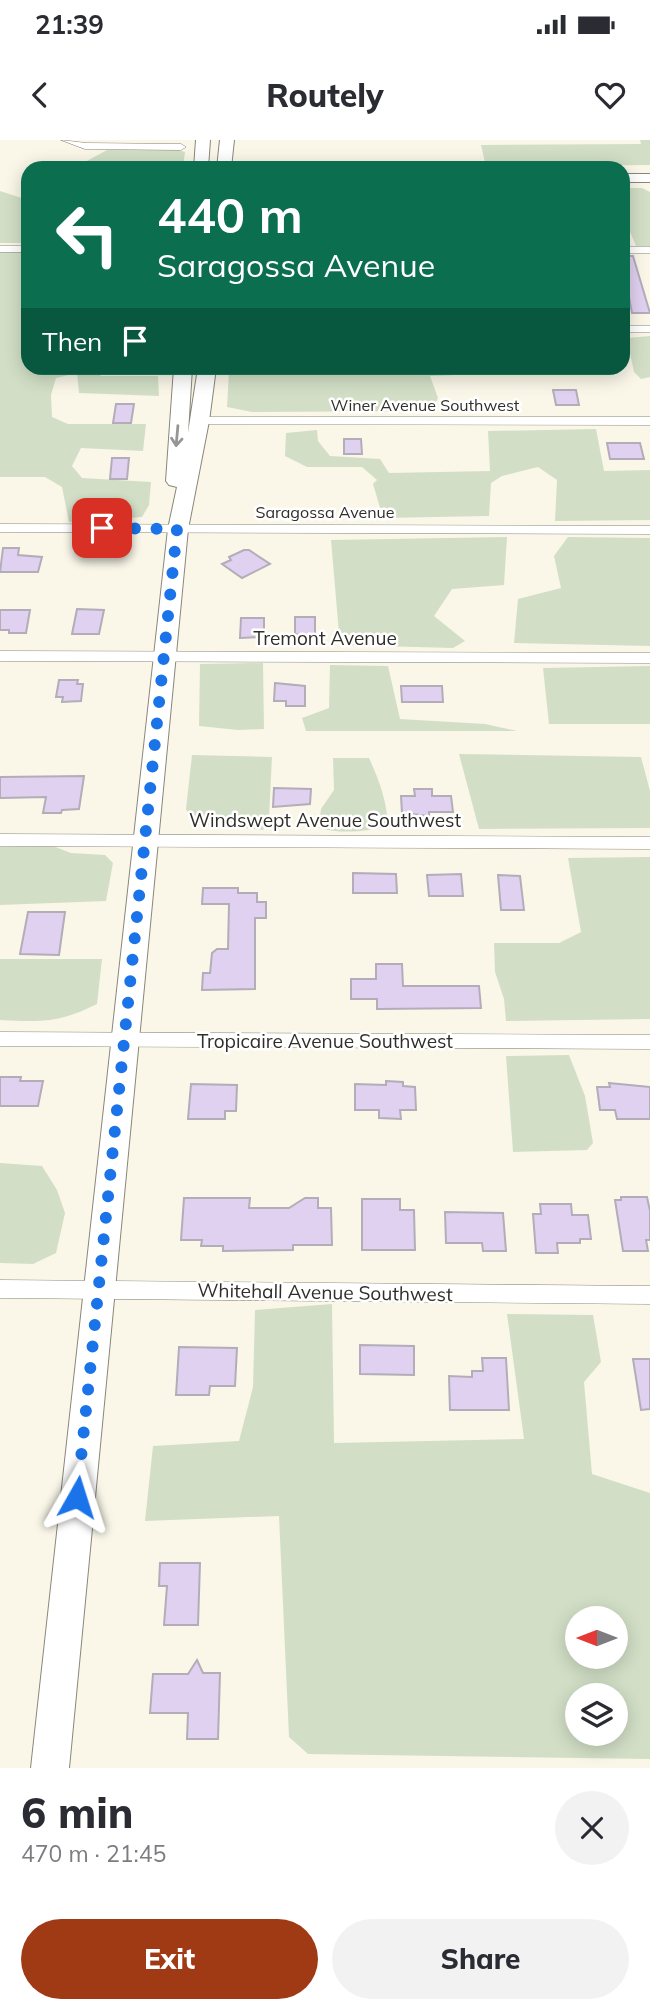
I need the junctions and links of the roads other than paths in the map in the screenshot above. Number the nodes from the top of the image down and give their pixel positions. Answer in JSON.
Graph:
{"nodes":[{"id":1,"x":66,"y":140,"type":"edge"},
{"id":2,"x":204,"y":140,"type":"edge"},
{"id":3,"x":227,"y":140,"type":"edge"},
{"id":4,"x":181,"y":147,"type":"dead end"},
{"id":5,"x":202,"y":161,"type":"edge"},
{"id":6,"x":225,"y":161,"type":"edge"},
{"id":7,"x":630,"y":178,"type":"edge"},
{"id":8,"x":650,"y":178,"type":"edge"},
{"id":9,"x":0,"y":248,"type":"edge"},
{"id":10,"x":21,"y":249,"type":"edge"},
{"id":11,"x":630,"y":250,"type":"edge"},
{"id":12,"x":650,"y":250,"type":"edge"},
{"id":13,"x":630,"y":329,"type":"edge"},
{"id":14,"x":650,"y":329,"type":"edge"},
{"id":15,"x":182,"y":375,"type":"edge"},
{"id":16,"x":205,"y":375,"type":"edge"},
{"id":17,"x":200,"y":421,"type":"junction"},
{"id":18,"x":650,"y":421,"type":"edge"},
{"id":19,"x":0,"y":528,"type":"edge"},
{"id":20,"x":177,"y":529,"type":"junction"},
{"id":21,"x":650,"y":530,"type":"edge"},
{"id":22,"x":0,"y":656,"type":"edge"},
{"id":23,"x":165,"y":656,"type":"junction"},
{"id":24,"x":650,"y":658,"type":"edge"},
{"id":25,"x":0,"y":840,"type":"edge"},
{"id":26,"x":145,"y":841,"type":"junction"},
{"id":27,"x":650,"y":843,"type":"edge"},
{"id":28,"x":0,"y":1039,"type":"edge"},
{"id":29,"x":126,"y":1040,"type":"junction"},
{"id":30,"x":650,"y":1042,"type":"edge"},
{"id":31,"x":0,"y":1289,"type":"edge"},
{"id":32,"x":98,"y":1290,"type":"junction"},
{"id":33,"x":650,"y":1295,"type":"edge"},
{"id":34,"x":50,"y":1768,"type":"edge"}],
"edges":[{"from":1,"to":4,"type":"street"},
{"from":2,"to":5,"type":"street"},
{"from":3,"to":6,"type":"street"},
{"from":7,"to":8,"type":"street"},
{"from":9,"to":10,"type":"street"},
{"from":11,"to":12,"type":"street"},
{"from":13,"to":14,"type":"street"},
{"from":15,"to":20,"type":"street","one_way":true},
{"from":16,"to":17,"type":"street"},
{"from":17,"to":18,"type":"street","name":"Winer Avenue Southwest"},
{"from":17,"to":20,"type":"street"},
{"from":19,"to":20,"type":"street","name":"Saragossa Avenue"},
{"from":20,"to":21,"type":"street","name":"Saragossa Avenue"},
{"from":20,"to":23,"type":"street"},
{"from":22,"to":23,"type":"street","name":"Tremont Avenue"},
{"from":23,"to":24,"type":"street","name":"Tremont Avenue"},
{"from":23,"to":26,"type":"street"},
{"from":25,"to":26,"type":"street","name":"Windswept Avenue Southwest"},
{"from":26,"to":27,"type":"street","name":"Windswept Avenue Southwest"},
{"from":26,"to":29,"type":"street"},
{"from":28,"to":29,"type":"street","name":"Tropicaire Avenue Southwest"},
{"from":29,"to":30,"type":"street","name":"Tropicaire Avenue Southwest"},
{"from":29,"to":32,"type":"street"},
{"from":31,"to":32,"type":"street","name":"Whitehall Avenue Southwest"},
{"from":32,"to":33,"type":"street","name":"Whitehall Avenue Southwest"},
{"from":32,"to":34,"type":"street"}]}
